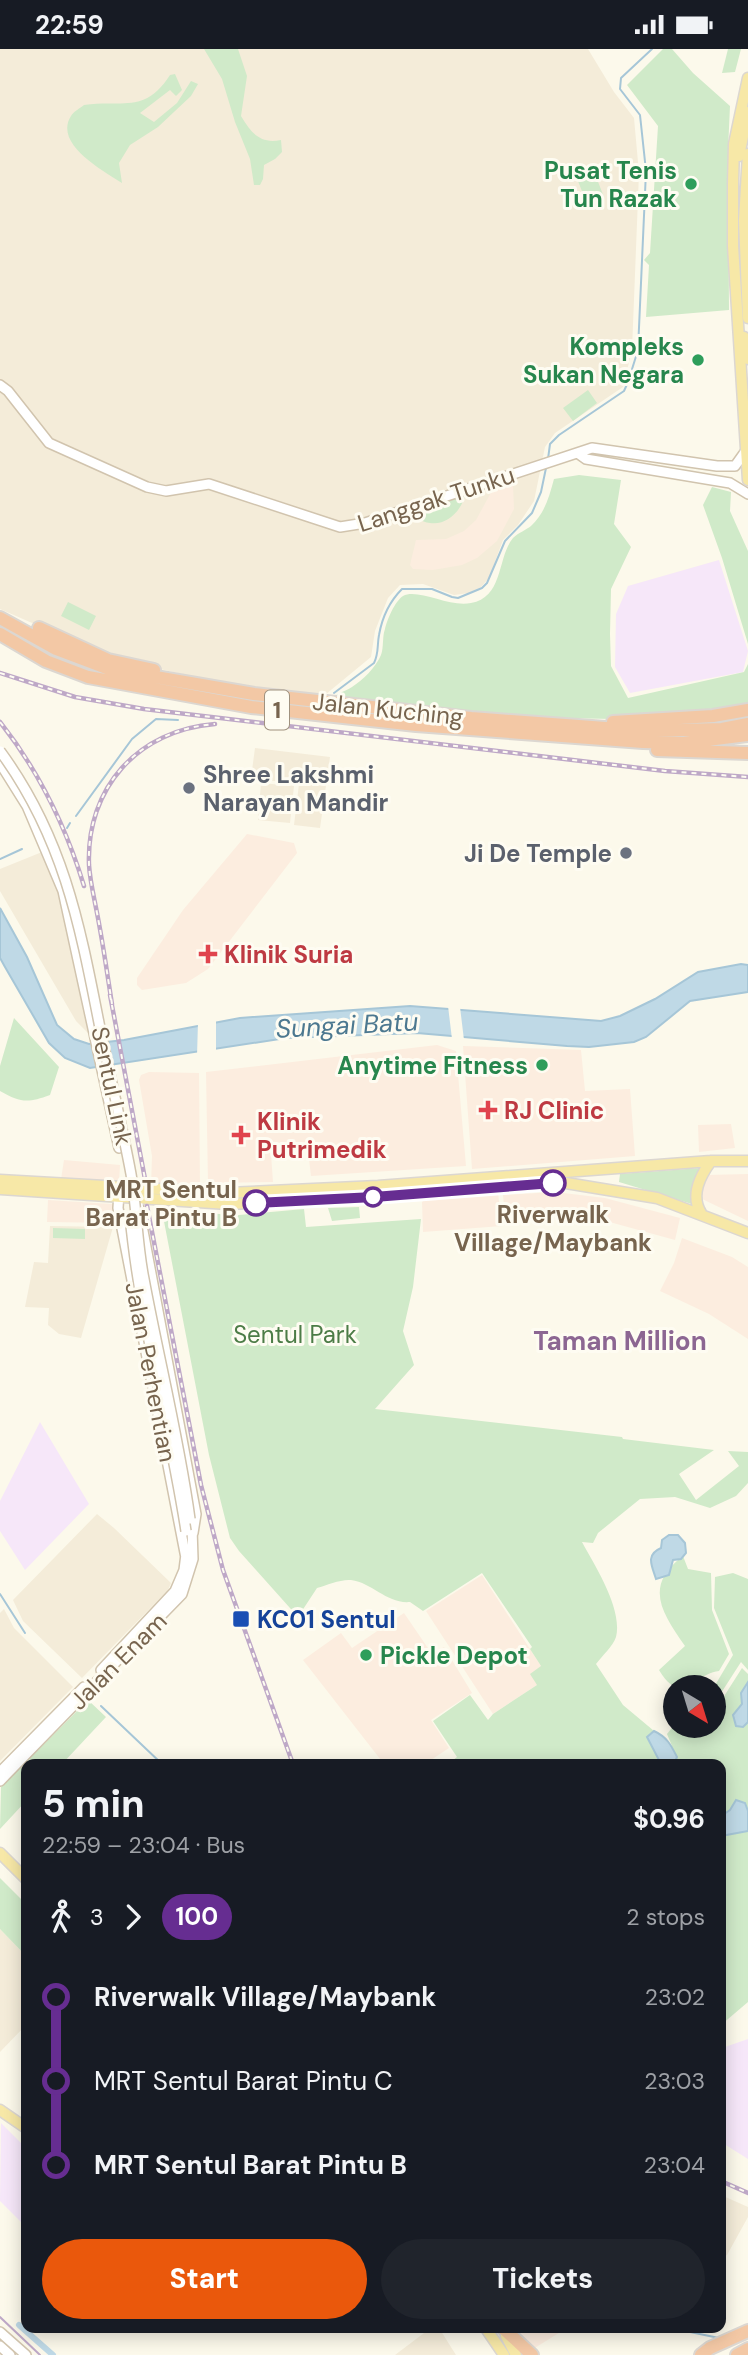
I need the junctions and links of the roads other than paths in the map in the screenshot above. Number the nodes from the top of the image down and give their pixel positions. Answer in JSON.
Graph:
{"nodes":[{"id":1,"x":748,"y":78,"type":"edge"},
{"id":2,"x":748,"y":113,"type":"edge"},
{"id":3,"x":746,"y":130,"type":"edge"},
{"id":4,"x":748,"y":154,"type":"edge"},
{"id":5,"x":733,"y":184,"type":"junction"},
{"id":6,"x":733,"y":246,"type":"junction"},
{"id":7,"x":748,"y":318,"type":"edge"},
{"id":8,"x":748,"y":359,"type":"edge"},
{"id":9,"x":0,"y":385,"type":"edge"},
{"id":10,"x":746,"y":452,"type":"junction"},
{"id":11,"x":579,"y":454,"type":"junction"},
{"id":12,"x":748,"y":480,"type":"edge"},
{"id":13,"x":748,"y":494,"type":"edge"},
{"id":14,"x":0,"y":618,"type":"edge"},
{"id":15,"x":40,"y":628,"type":"dead end"},
{"id":16,"x":0,"y":634,"type":"edge"},
{"id":17,"x":254,"y":695,"type":"junction"},
{"id":18,"x":748,"y":710,"type":"edge"},
{"id":19,"x":748,"y":724,"type":"edge"},
{"id":20,"x":571,"y":725,"type":"junction"},
{"id":21,"x":748,"y":734,"type":"edge"},
{"id":22,"x":566,"y":738,"type":"junction"},
{"id":23,"x":0,"y":751,"type":"edge"},
{"id":24,"x":748,"y":753,"type":"edge"},
{"id":25,"x":0,"y":763,"type":"edge"},
{"id":26,"x":747,"y":1160,"type":"edge"},
{"id":27,"x":711,"y":1161,"type":"junction"},
{"id":28,"x":611,"y":1170,"type":"junction"},
{"id":29,"x":470,"y":1179,"type":"junction"},
{"id":30,"x":0,"y":1180,"type":"edge"},
{"id":31,"x":557,"y":1182,"type":"junction"},
{"id":32,"x":606,"y":1188,"type":"junction"},
{"id":33,"x":0,"y":1189,"type":"edge"},
{"id":34,"x":119,"y":1191,"type":"junction"},
{"id":35,"x":105,"y":1196,"type":"junction"},
{"id":36,"x":138,"y":1198,"type":"junction"},
{"id":37,"x":118,"y":1208,"type":"junction"},
{"id":38,"x":701,"y":1213,"type":"junction"},
{"id":39,"x":748,"y":1233,"type":"edge"},
{"id":40,"x":147,"y":1253,"type":"junction"},
{"id":41,"x":128,"y":1256,"type":"junction"},
{"id":42,"x":156,"y":1300,"type":"junction"},
{"id":43,"x":137,"y":1301,"type":"junction"},
{"id":44,"x":193,"y":1517,"type":"junction"},
{"id":45,"x":189,"y":1532,"type":"junction"},
{"id":46,"x":186,"y":1558,"type":"junction"},
{"id":47,"x":21,"y":1759,"type":"edge"},
{"id":48,"x":21,"y":1759,"type":"edge"},
{"id":49,"x":0,"y":1772,"type":"edge"},
{"id":50,"x":0,"y":1781,"type":"edge"},
{"id":51,"x":0,"y":1853,"type":"edge"},
{"id":52,"x":21,"y":1873,"type":"edge"},
{"id":53,"x":0,"y":2110,"type":"edge"},
{"id":54,"x":21,"y":2125,"type":"edge"},
{"id":55,"x":748,"y":2331,"type":"edge"},
{"id":56,"x":0,"y":2332,"type":"edge"},
{"id":57,"x":486,"y":2333,"type":"edge"},
{"id":58,"x":488,"y":2333,"type":"edge"},
{"id":59,"x":505,"y":2333,"type":"edge"},
{"id":60,"x":506,"y":2333,"type":"edge"},
{"id":61,"x":508,"y":2333,"type":"edge"},
{"id":62,"x":0,"y":2346,"type":"edge"},
{"id":63,"x":748,"y":2349,"type":"edge"},
{"id":64,"x":10,"y":2355,"type":"edge"},
{"id":65,"x":26,"y":2355,"type":"edge"},
{"id":66,"x":498,"y":2355,"type":"edge"},
{"id":67,"x":504,"y":2355,"type":"edge"},
{"id":68,"x":516,"y":2355,"type":"edge"},
{"id":69,"x":526,"y":2355,"type":"edge"},
{"id":70,"x":533,"y":2355,"type":"edge"},
{"id":71,"x":701,"y":2355,"type":"edge"},
{"id":72,"x":737,"y":2355,"type":"edge"}],
"edges":[{"from":1,"to":5,"type":"main road"},
{"from":2,"to":3,"type":"main road"},
{"from":3,"to":5,"type":"main road"},
{"from":4,"to":7,"type":"main road"},
{"from":5,"to":6,"type":"main road"},
{"from":6,"to":8,"type":"main road"},
{"from":6,"to":10,"type":"main road"},
{"from":9,"to":11,"type":"main road","name":"Langgak Tunku"},
{"from":10,"to":11,"type":"main road","name":"Langgak Tunku"},
{"from":10,"to":12,"type":"main road"},
{"from":11,"to":13,"type":"main road"},
{"from":14,"to":17,"type":"highway","name":"Jalan Kuching","number":"1"},
{"from":15,"to":17,"type":"highway"},
{"from":16,"to":22,"type":"highway","name":"Jalan Kuching","number":"1"},
{"from":17,"to":20,"type":"highway","name":"Jalan Kuching","number":"1"},
{"from":18,"to":20,"type":"highway"},
{"from":19,"to":20,"type":"highway","name":"Jalan Kuching","number":"1"},
{"from":21,"to":22,"type":"highway","name":"Jalan Kuching","number":"1"},
{"from":22,"to":24,"type":"highway"},
{"from":23,"to":44,"type":"main road","name":"Sentul Link","bridge":true},
{"from":25,"to":45,"type":"main road","name":"Sentul Link","bridge":true},
{"from":26,"to":27,"type":"main road"},
{"from":27,"to":28,"type":"main road"},
{"from":27,"to":38,"type":"main road"},
{"from":28,"to":29,"type":"main road"},
{"from":28,"to":32,"type":"main road"},
{"from":29,"to":31,"type":"main road"},
{"from":29,"to":36,"type":"main road"},
{"from":30,"to":34,"type":"main road"},
{"from":31,"to":32,"type":"main road"},
{"from":31,"to":36,"type":"main road"},
{"from":32,"to":38,"type":"main road"},
{"from":33,"to":35,"type":"main road"},
{"from":34,"to":35,"type":"main road"},
{"from":34,"to":36,"type":"main road"},
{"from":34,"to":37,"type":"main road","name":"Jalan Perhentian"},
{"from":35,"to":37,"type":"main road"},
{"from":36,"to":40,"type":"main road","name":"Jalan Perhentian"},
{"from":37,"to":41,"type":"main road","name":"Jalan Perhentian"},
{"from":38,"to":39,"type":"main road"},
{"from":40,"to":41,"type":"main road"},
{"from":40,"to":42,"type":"main road","name":"Jalan Perhentian"},
{"from":41,"to":43,"type":"main road","name":"Jalan Perhentian"},
{"from":42,"to":43,"type":"main road"},
{"from":42,"to":44,"type":"main road","name":"Jalan Perhentian"},
{"from":43,"to":46,"type":"main road","name":"Jalan Perhentian"},
{"from":44,"to":45,"type":"main road","name":"Jalan Enam"},
{"from":45,"to":46,"type":"main road","name":"Jalan Enam"},
{"from":45,"to":47,"type":"main road","name":"Jalan Enam"},
{"from":46,"to":49,"type":"main road","name":"Jalan Enam"},
{"from":48,"to":50,"type":"main road","name":"Jalan Enam"},
{"from":51,"to":52,"type":"main road"},
{"from":53,"to":54,"type":"main road"},
{"from":55,"to":71,"type":"highway"},
{"from":56,"to":65,"type":"main road"},
{"from":57,"to":66,"type":"main road"},
{"from":58,"to":67,"type":"main road"},
{"from":59,"to":68,"type":"main road"},
{"from":60,"to":69,"type":"main road"},
{"from":61,"to":70,"type":"highway"},
{"from":62,"to":64,"type":"main road"},
{"from":63,"to":72,"type":"highway"}]}
